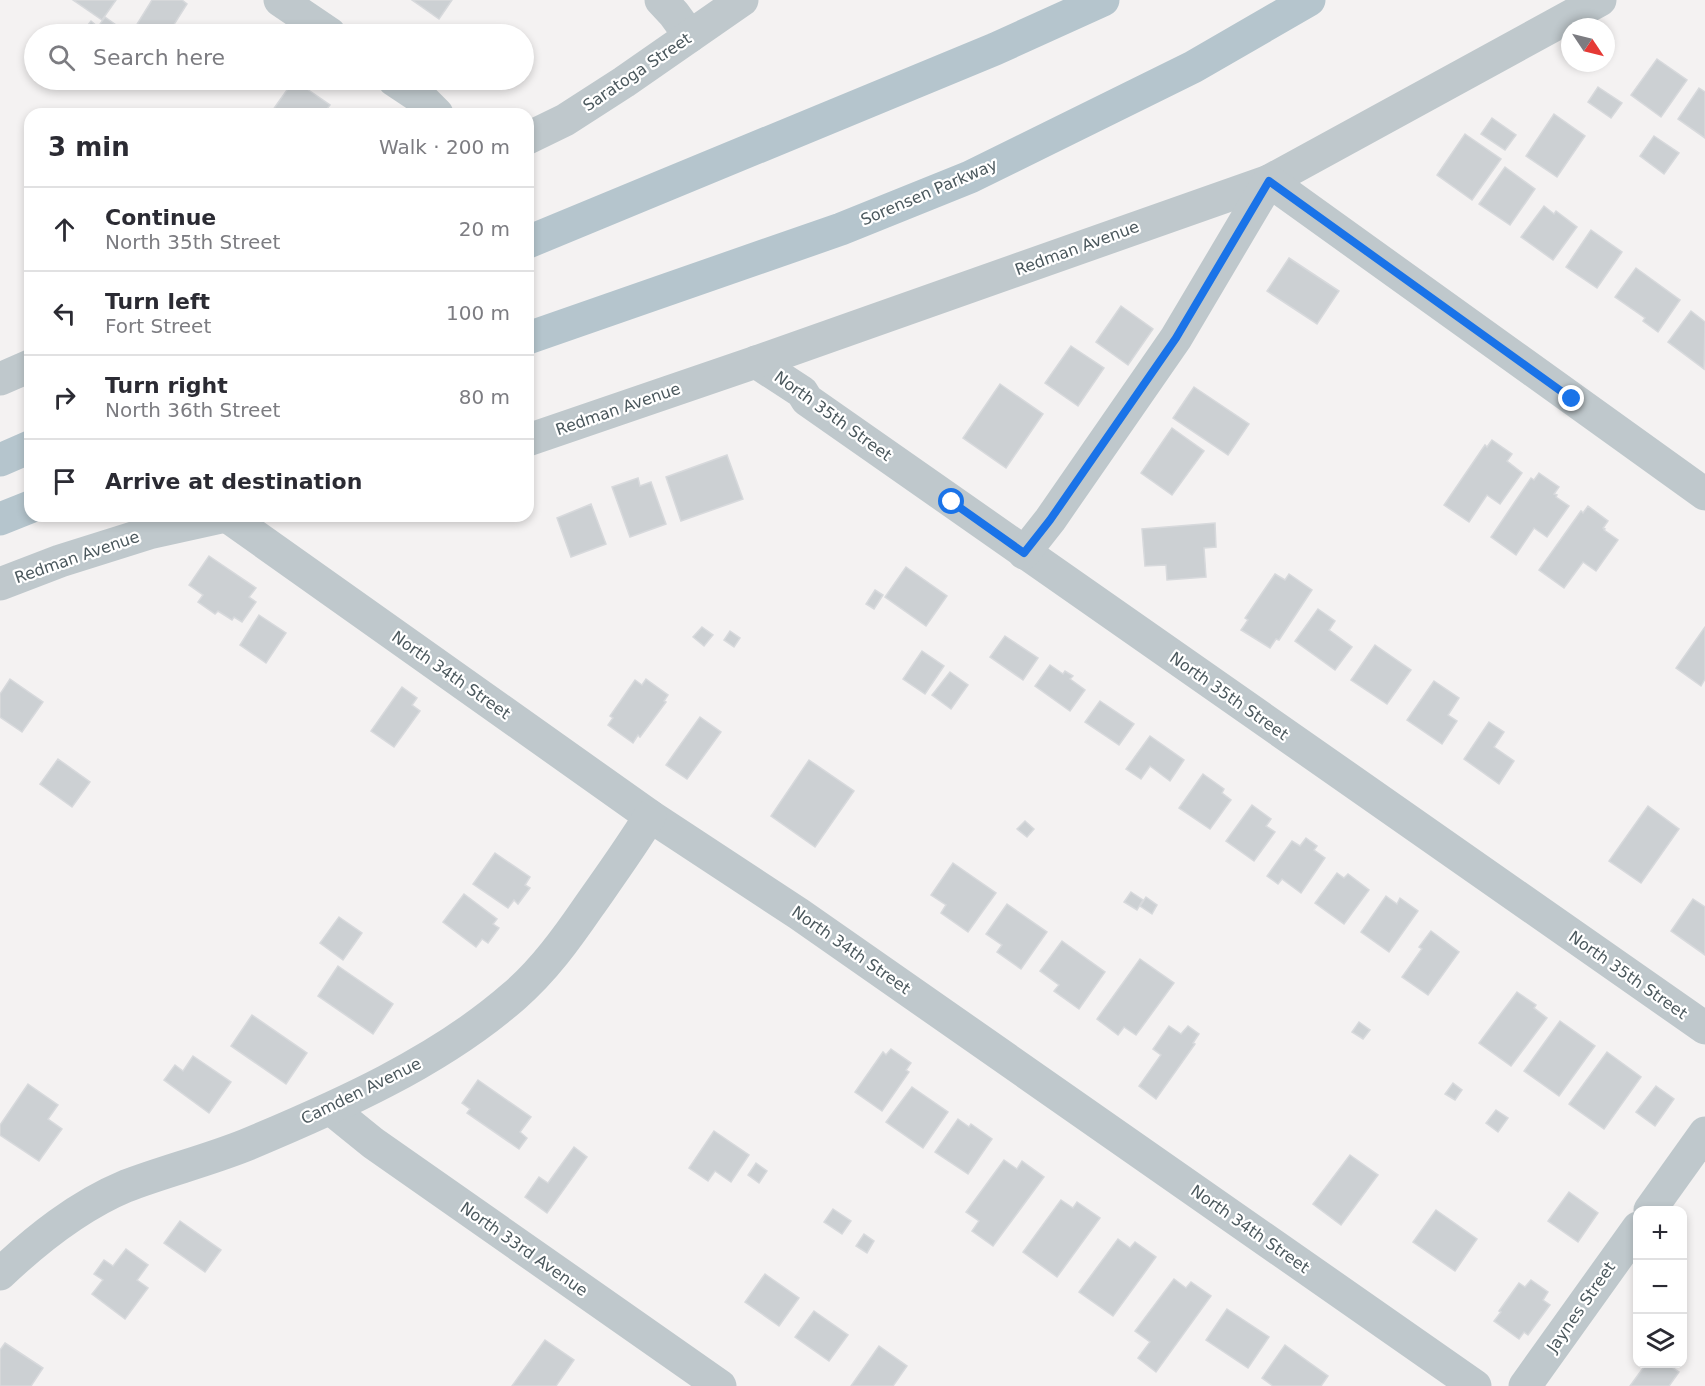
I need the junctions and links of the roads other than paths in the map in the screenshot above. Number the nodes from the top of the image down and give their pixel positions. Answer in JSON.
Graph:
{"nodes":[{"id":1,"x":280,"y":0,"type":"edge"},
{"id":2,"x":661,"y":0,"type":"edge"},
{"id":3,"x":742,"y":0,"type":"edge"},
{"id":4,"x":1103,"y":0,"type":"edge"},
{"id":5,"x":1309,"y":0,"type":"edge"},
{"id":6,"x":1600,"y":0,"type":"edge"},
{"id":7,"x":315,"y":24,"type":"edge"},
{"id":8,"x":690,"y":36,"type":"junction"},
{"id":9,"x":408,"y":90,"type":"edge"},
{"id":10,"x":431,"y":108,"type":"edge"},
{"id":11,"x":534,"y":135,"type":"edge"},
{"id":12,"x":1269,"y":181,"type":"junction"},
{"id":13,"x":534,"y":240,"type":"edge"},
{"id":14,"x":534,"y":336,"type":"edge"},
{"id":15,"x":756,"y":362,"type":"junction"},
{"id":16,"x":24,"y":369,"type":"edge"},
{"id":17,"x":0,"y":379,"type":"edge"},
{"id":18,"x":534,"y":438,"type":"edge"},
{"id":19,"x":24,"y":450,"type":"edge"},
{"id":20,"x":0,"y":460,"type":"edge"},
{"id":21,"x":1705,"y":494,"type":"edge"},
{"id":22,"x":24,"y":509,"type":"edge"},
{"id":23,"x":0,"y":519,"type":"edge"},
{"id":24,"x":199,"y":522,"type":"edge"},
{"id":25,"x":234,"y":522,"type":"edge"},
{"id":26,"x":1024,"y":553,"type":"junction"},
{"id":27,"x":0,"y":584,"type":"edge"},
{"id":28,"x":650,"y":816,"type":"junction"},
{"id":29,"x":1705,"y":1028,"type":"edge"},
{"id":30,"x":331,"y":1108,"type":"junction"},
{"id":31,"x":1705,"y":1133,"type":"edge"},
{"id":32,"x":1653,"y":1206,"type":"edge"},
{"id":33,"x":1633,"y":1235,"type":"edge"},
{"id":34,"x":0,"y":1274,"type":"edge"},
{"id":35,"x":720,"y":1386,"type":"edge"},
{"id":36,"x":1475,"y":1386,"type":"edge"},
{"id":37,"x":1525,"y":1386,"type":"edge"}],
"edges":[{"from":1,"to":7,"type":"street"},
{"from":2,"to":8,"type":"street"},
{"from":3,"to":8,"type":"street","name":"Saratoga Street"},
{"from":4,"to":13,"type":"main road"},
{"from":5,"to":14,"type":"main road","name":"Sorensen Parkway"},
{"from":6,"to":12,"type":"street","name":"Redman Avenue"},
{"from":8,"to":11,"type":"street","name":"Saratoga Street"},
{"from":9,"to":10,"type":"street"},
{"from":12,"to":15,"type":"street","name":"Redman Avenue"},
{"from":12,"to":21,"type":"street"},
{"from":12,"to":26,"type":"street"},
{"from":15,"to":18,"type":"street","name":"Redman Avenue"},
{"from":15,"to":26,"type":"street","name":"North 35th Street"},
{"from":16,"to":17,"type":"street"},
{"from":19,"to":20,"type":"main road"},
{"from":22,"to":23,"type":"main road"},
{"from":24,"to":27,"type":"street","name":"Redman Avenue"},
{"from":25,"to":28,"type":"street","name":"North 34th Street"},
{"from":26,"to":29,"type":"street","name":"North 35th Street"},
{"from":28,"to":30,"type":"street","name":"Camden Avenue"},
{"from":28,"to":36,"type":"street","name":"North 34th Street"},
{"from":30,"to":34,"type":"street","name":"Camden Avenue"},
{"from":30,"to":35,"type":"street","name":"North 33rd Avenue"},
{"from":31,"to":32,"type":"street"},
{"from":33,"to":37,"type":"street","name":"Jaynes Street"}]}
